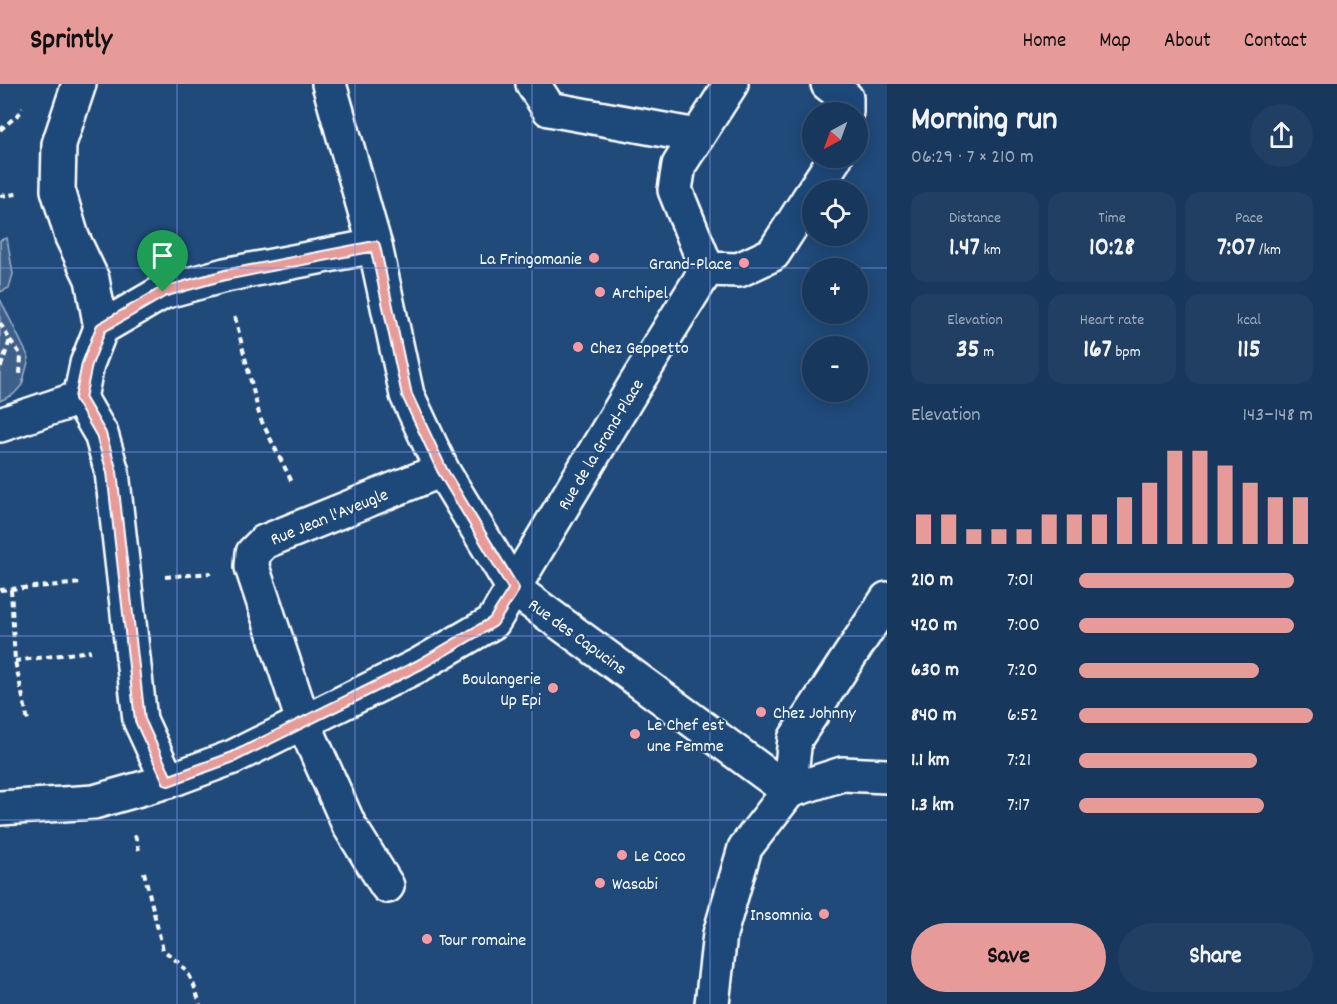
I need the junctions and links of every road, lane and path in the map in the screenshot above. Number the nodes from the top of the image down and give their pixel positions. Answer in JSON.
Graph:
{"nodes":[{"id":1,"x":328,"y":84,"type":"edge"},
{"id":2,"x":533,"y":84,"type":"edge"},
{"id":3,"x":731,"y":84,"type":"edge"},
{"id":4,"x":828,"y":84,"type":"edge"},
{"id":5,"x":77,"y":91,"type":"edge"},
{"id":6,"x":846,"y":102,"type":"edge"},
{"id":7,"x":24,"y":103,"type":"dead end"},
{"id":8,"x":0,"y":130,"type":"edge"},
{"id":9,"x":698,"y":136,"type":"junction"},
{"id":10,"x":802,"y":208,"type":"edge"},
{"id":11,"x":375,"y":246,"type":"junction"},
{"id":12,"x":707,"y":269,"type":"junction"},
{"id":13,"x":225,"y":275,"type":"junction"},
{"id":14,"x":0,"y":323,"type":"edge"},
{"id":15,"x":101,"y":328,"type":"junction"},
{"id":16,"x":10,"y":340,"type":"junction"},
{"id":17,"x":0,"y":369,"type":"edge"},
{"id":18,"x":20,"y":374,"type":"dead end"},
{"id":19,"x":80,"y":398,"type":"junction"},
{"id":20,"x":0,"y":425,"type":"edge"},
{"id":21,"x":442,"y":470,"type":"junction"},
{"id":22,"x":311,"y":521,"type":"junction"},
{"id":23,"x":252,"y":567,"type":"junction"},
{"id":24,"x":125,"y":579,"type":"junction"},
{"id":25,"x":11,"y":589,"type":"junction"},
{"id":26,"x":514,"y":589,"type":"junction"},
{"id":27,"x":0,"y":590,"type":"edge"},
{"id":28,"x":887,"y":599,"type":"edge"},
{"id":29,"x":131,"y":646,"type":"junction"},
{"id":30,"x":15,"y":661,"type":"junction"},
{"id":31,"x":28,"y":722,"type":"dead end"},
{"id":32,"x":304,"y":724,"type":"junction"},
{"id":33,"x":887,"y":777,"type":"edge"},
{"id":34,"x":168,"y":781,"type":"junction"},
{"id":35,"x":789,"y":791,"type":"junction"},
{"id":36,"x":0,"y":808,"type":"edge"},
{"id":37,"x":144,"y":872,"type":"dead end"},
{"id":38,"x":387,"y":886,"type":"dead end"},
{"id":39,"x":200,"y":1004,"type":"edge"},
{"id":40,"x":712,"y":1004,"type":"edge"}],
"edges":[{"from":1,"to":11,"type":"street","name":"Rue des Capucins"},
{"from":2,"to":9,"type":"street"},
{"from":3,"to":9,"type":"street"},
{"from":4,"to":6,"type":"street"},
{"from":5,"to":15,"type":"street"},
{"from":7,"to":8,"type":"path"},
{"from":9,"to":12,"type":"street"},
{"from":10,"to":12,"type":"street"},
{"from":11,"to":13,"type":"street"},
{"from":11,"to":21,"type":"street","name":"Rue des Capucins"},
{"from":12,"to":26,"type":"street","name":"Rue de la Grand-Place"},
{"from":13,"to":15,"type":"street"},
{"from":13,"to":22,"type":"path"},
{"from":14,"to":16,"type":"path"},
{"from":15,"to":19,"type":"street"},
{"from":16,"to":17,"type":"path"},
{"from":16,"to":18,"type":"path"},
{"from":19,"to":20,"type":"street"},
{"from":19,"to":24,"type":"street"},
{"from":21,"to":22,"type":"street","name":"Rue Jean l'Aveugle"},
{"from":21,"to":26,"type":"street","name":"Rue des Capucins"},
{"from":22,"to":23,"type":"street","name":"Rue Jean l'Aveugle"},
{"from":23,"to":24,"type":"path"},
{"from":23,"to":32,"type":"street"},
{"from":24,"to":25,"type":"path"},
{"from":24,"to":29,"type":"street"},
{"from":25,"to":27,"type":"path"},
{"from":25,"to":30,"type":"path"},
{"from":26,"to":32,"type":"street","name":"Rue de la Grand-Place"},
{"from":26,"to":35,"type":"street","name":"Rue des Capucins"},
{"from":28,"to":35,"type":"street"},
{"from":29,"to":30,"type":"path"},
{"from":29,"to":34,"type":"street"},
{"from":30,"to":31,"type":"path"},
{"from":32,"to":34,"type":"street","name":"Rue de la Grand-Place"},
{"from":32,"to":38,"type":"street"},
{"from":33,"to":35,"type":"street"},
{"from":34,"to":36,"type":"street","name":"Rue de la Grand-Place"},
{"from":35,"to":40,"type":"street"},
{"from":37,"to":39,"type":"path"}]}
